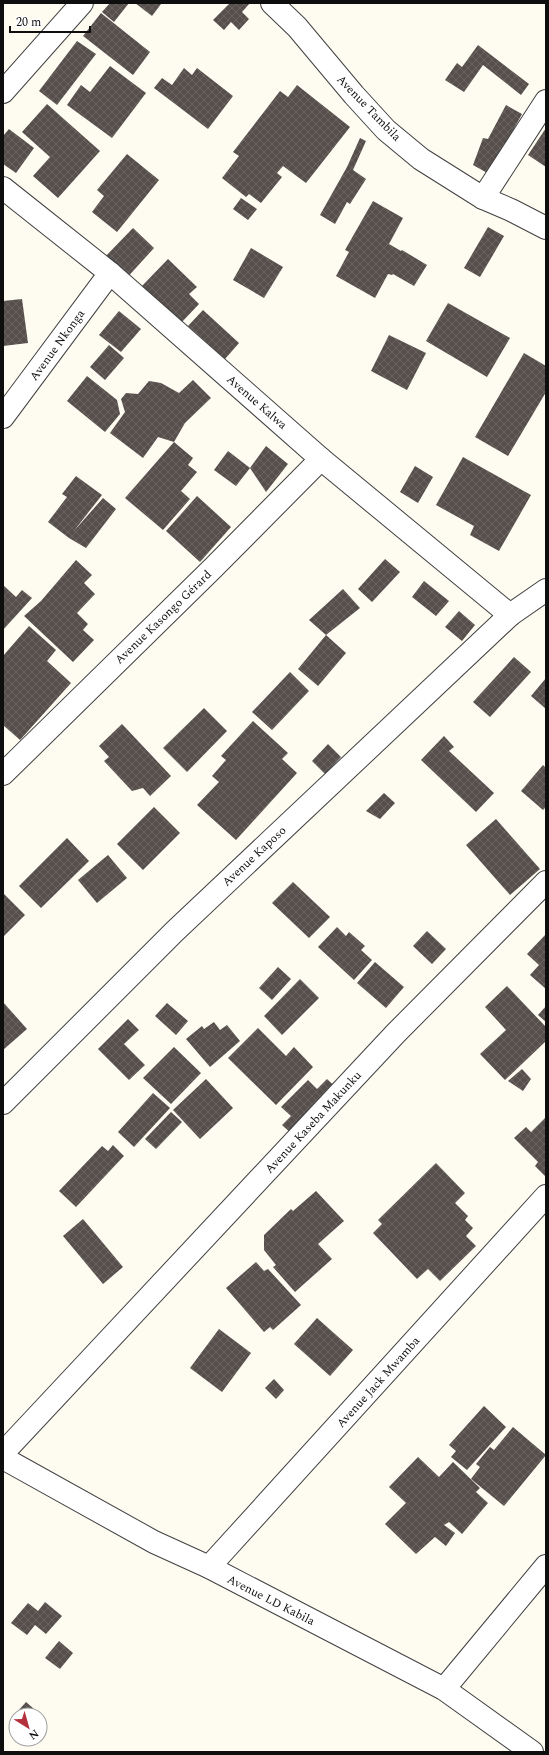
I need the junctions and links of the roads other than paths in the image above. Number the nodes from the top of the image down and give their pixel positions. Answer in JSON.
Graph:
{"nodes":[{"id":1,"x":82,"y":3,"type":"edge"},
{"id":2,"x":272,"y":3,"type":"edge"},
{"id":3,"x":3,"y":92,"type":"edge"},
{"id":4,"x":546,"y":101,"type":"edge"},
{"id":5,"x":3,"y":188,"type":"edge"},
{"id":6,"x":483,"y":198,"type":"junction"},
{"id":7,"x":546,"y":228,"type":"edge"},
{"id":8,"x":110,"y":273,"type":"junction"},
{"id":9,"x":3,"y":417,"type":"edge"},
{"id":10,"x":321,"y":458,"type":"junction"},
{"id":11,"x":546,"y":590,"type":"edge"},
{"id":12,"x":510,"y":615,"type":"junction"},
{"id":13,"x":3,"y":774,"type":"edge"},
{"id":14,"x":546,"y":882,"type":"edge"},
{"id":15,"x":3,"y":1103,"type":"edge"},
{"id":16,"x":546,"y":1196,"type":"edge"},
{"id":17,"x":3,"y":1453,"type":"edge"},
{"id":18,"x":3,"y":1458,"type":"edge"},
{"id":19,"x":546,"y":1566,"type":"edge"},
{"id":20,"x":209,"y":1567,"type":"junction"},
{"id":21,"x":444,"y":1689,"type":"junction"},
{"id":22,"x":532,"y":1752,"type":"edge"}],
"edges":[{"from":1,"to":3,"type":"street"},
{"from":2,"to":6,"type":"street","name":"Avenue Tambila"},
{"from":4,"to":6,"type":"street"},
{"from":5,"to":8,"type":"street","name":"Avenue Kalwa"},
{"from":6,"to":7,"type":"street","name":"Avenue Tambila"},
{"from":8,"to":9,"type":"street","name":"Avenue Nkonga"},
{"from":8,"to":10,"type":"street","name":"Avenue Kalwa"},
{"from":10,"to":12,"type":"street","name":"Avenue Kalwa"},
{"from":10,"to":13,"type":"street","name":"Avenue Kasongo Gérard"},
{"from":11,"to":12,"type":"street","name":"Avenue Kaposo"},
{"from":12,"to":15,"type":"street","name":"Avenue Kaposo"},
{"from":14,"to":17,"type":"street","name":"Avenue Kaseba Makunku"},
{"from":16,"to":20,"type":"street","name":"Avenue Jack Mwamba"},
{"from":18,"to":20,"type":"street","name":"Avenue LD Kabila"},
{"from":19,"to":21,"type":"street"},
{"from":20,"to":21,"type":"street","name":"Avenue LD Kabila"},
{"from":21,"to":22,"type":"street","name":"Avenue LD Kabila"}]}
